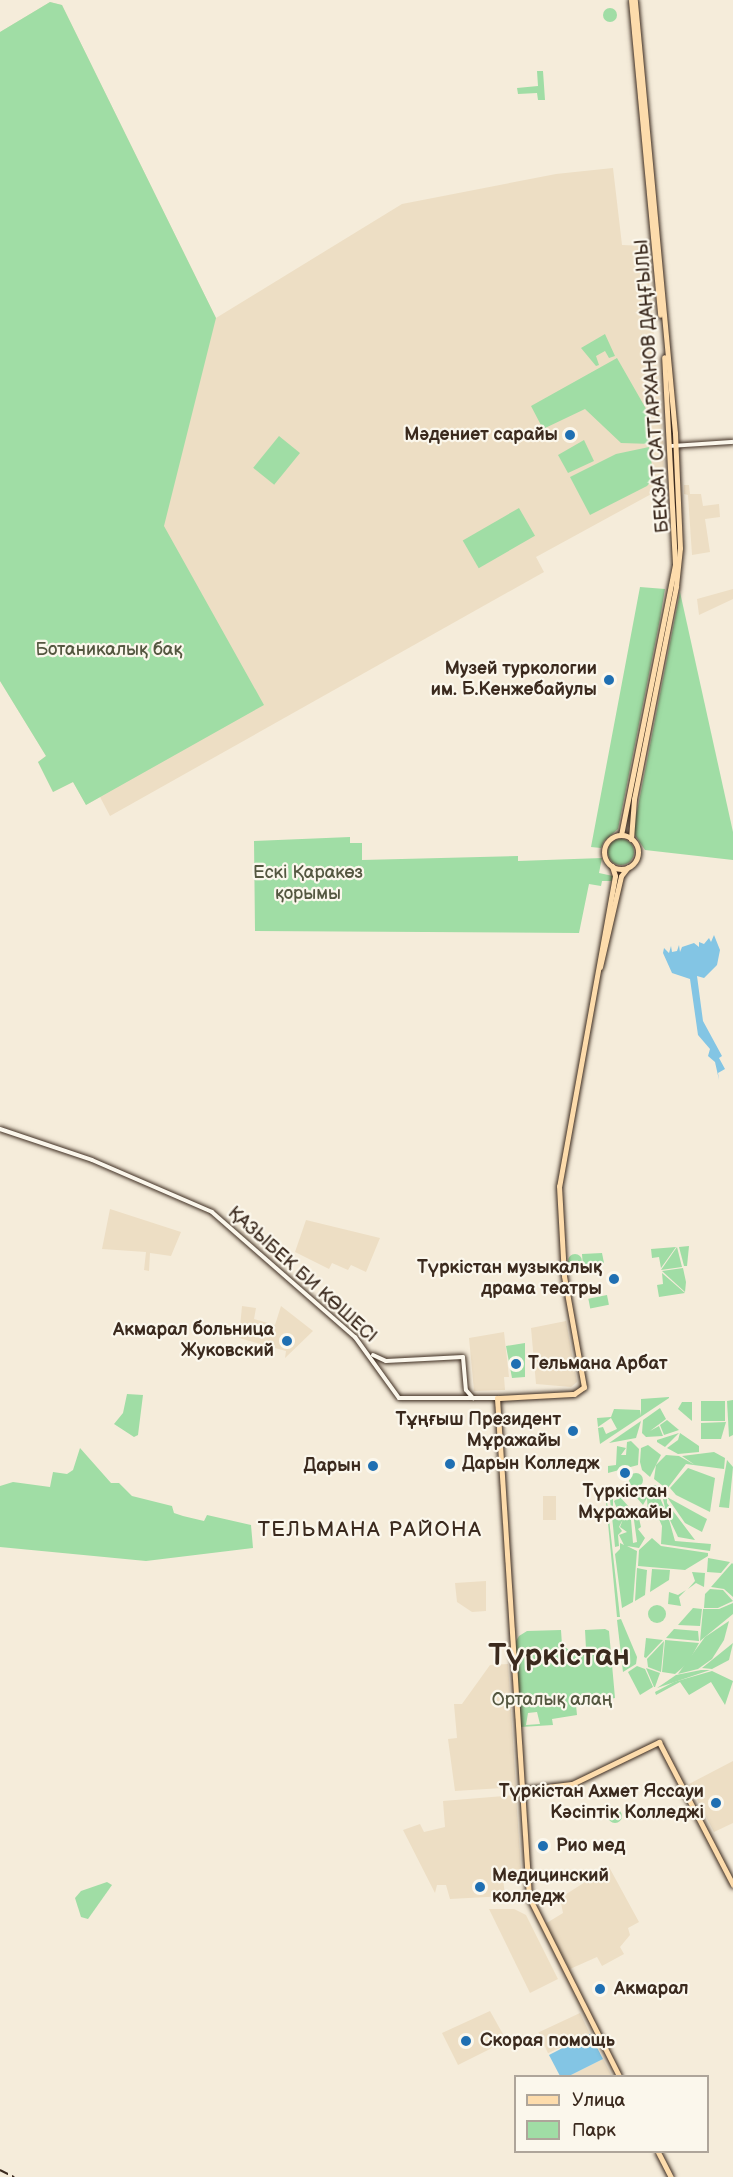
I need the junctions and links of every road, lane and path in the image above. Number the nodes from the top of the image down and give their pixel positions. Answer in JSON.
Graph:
{"nodes":[{"id":1,"x":633,"y":0,"type":"edge"},
{"id":2,"x":733,"y":442,"type":"edge"},
{"id":3,"x":673,"y":446,"type":"junction"},
{"id":4,"x":621,"y":835,"type":"junction"},
{"id":5,"x":632,"y":839,"type":"junction"},
{"id":6,"x":612,"y":866,"type":"junction"},
{"id":7,"x":628,"y":867,"type":"junction"},
{"id":8,"x":599,"y":969,"type":"junction"},
{"id":9,"x":0,"y":1129,"type":"edge"},
{"id":10,"x":364,"y":1347,"type":"junction"},
{"id":11,"x":386,"y":1361,"type":"junction"},
{"id":12,"x":380,"y":1368,"type":"junction"},
{"id":13,"x":473,"y":1398,"type":"junction"},
{"id":14,"x":497,"y":1398,"type":"junction"},
{"id":15,"x":521,"y":1790,"type":"junction"},
{"id":16,"x":733,"y":1884,"type":"edge"},
{"id":17,"x":619,"y":2075,"type":"edge"},
{"id":18,"x":659,"y":2153,"type":"edge"},
{"id":19,"x":671,"y":2177,"type":"edge"}],
"edges":[{"from":1,"to":3,"type":"main road","name":"БЕКЗАТ САТТАРХАНОВ ДАҢҒЫЛЫ"},
{"from":2,"to":3,"type":"main road"},
{"from":3,"to":4,"type":"main road","name":"БЕКЗАТ САТТАРХАНОВ ДАҢҒЫЛЫ"},
{"from":3,"to":5,"type":"main road","name":"БЕКЗАТ САТТАРХАНОВ ДАҢҒЫЛЫ"},
{"from":4,"to":5,"type":"main road"},
{"from":4,"to":6,"type":"main road"},
{"from":5,"to":7,"type":"main road"},
{"from":6,"to":7,"type":"main road"},
{"from":6,"to":8,"type":"main road"},
{"from":7,"to":8,"type":"main road"},
{"from":8,"to":14,"type":"main road"},
{"from":9,"to":10,"type":"main road","name":"ҚАЗЫБЕК БИ КӨШЕСІ"},
{"from":10,"to":11,"type":"main road"},
{"from":10,"to":12,"type":"main road","name":"ҚАЗЫБЕК БИ КӨШЕСІ"},
{"from":11,"to":12,"type":"main road"},
{"from":11,"to":13,"type":"main road"},
{"from":12,"to":13,"type":"main road","name":"ҚАЗЫБЕК БИ КӨШЕСІ"},
{"from":13,"to":14,"type":"main road"},
{"from":14,"to":15,"type":"main road"},
{"from":15,"to":16,"type":"main road"},
{"from":15,"to":17,"type":"main road"},
{"from":18,"to":19,"type":"main road"}]}
